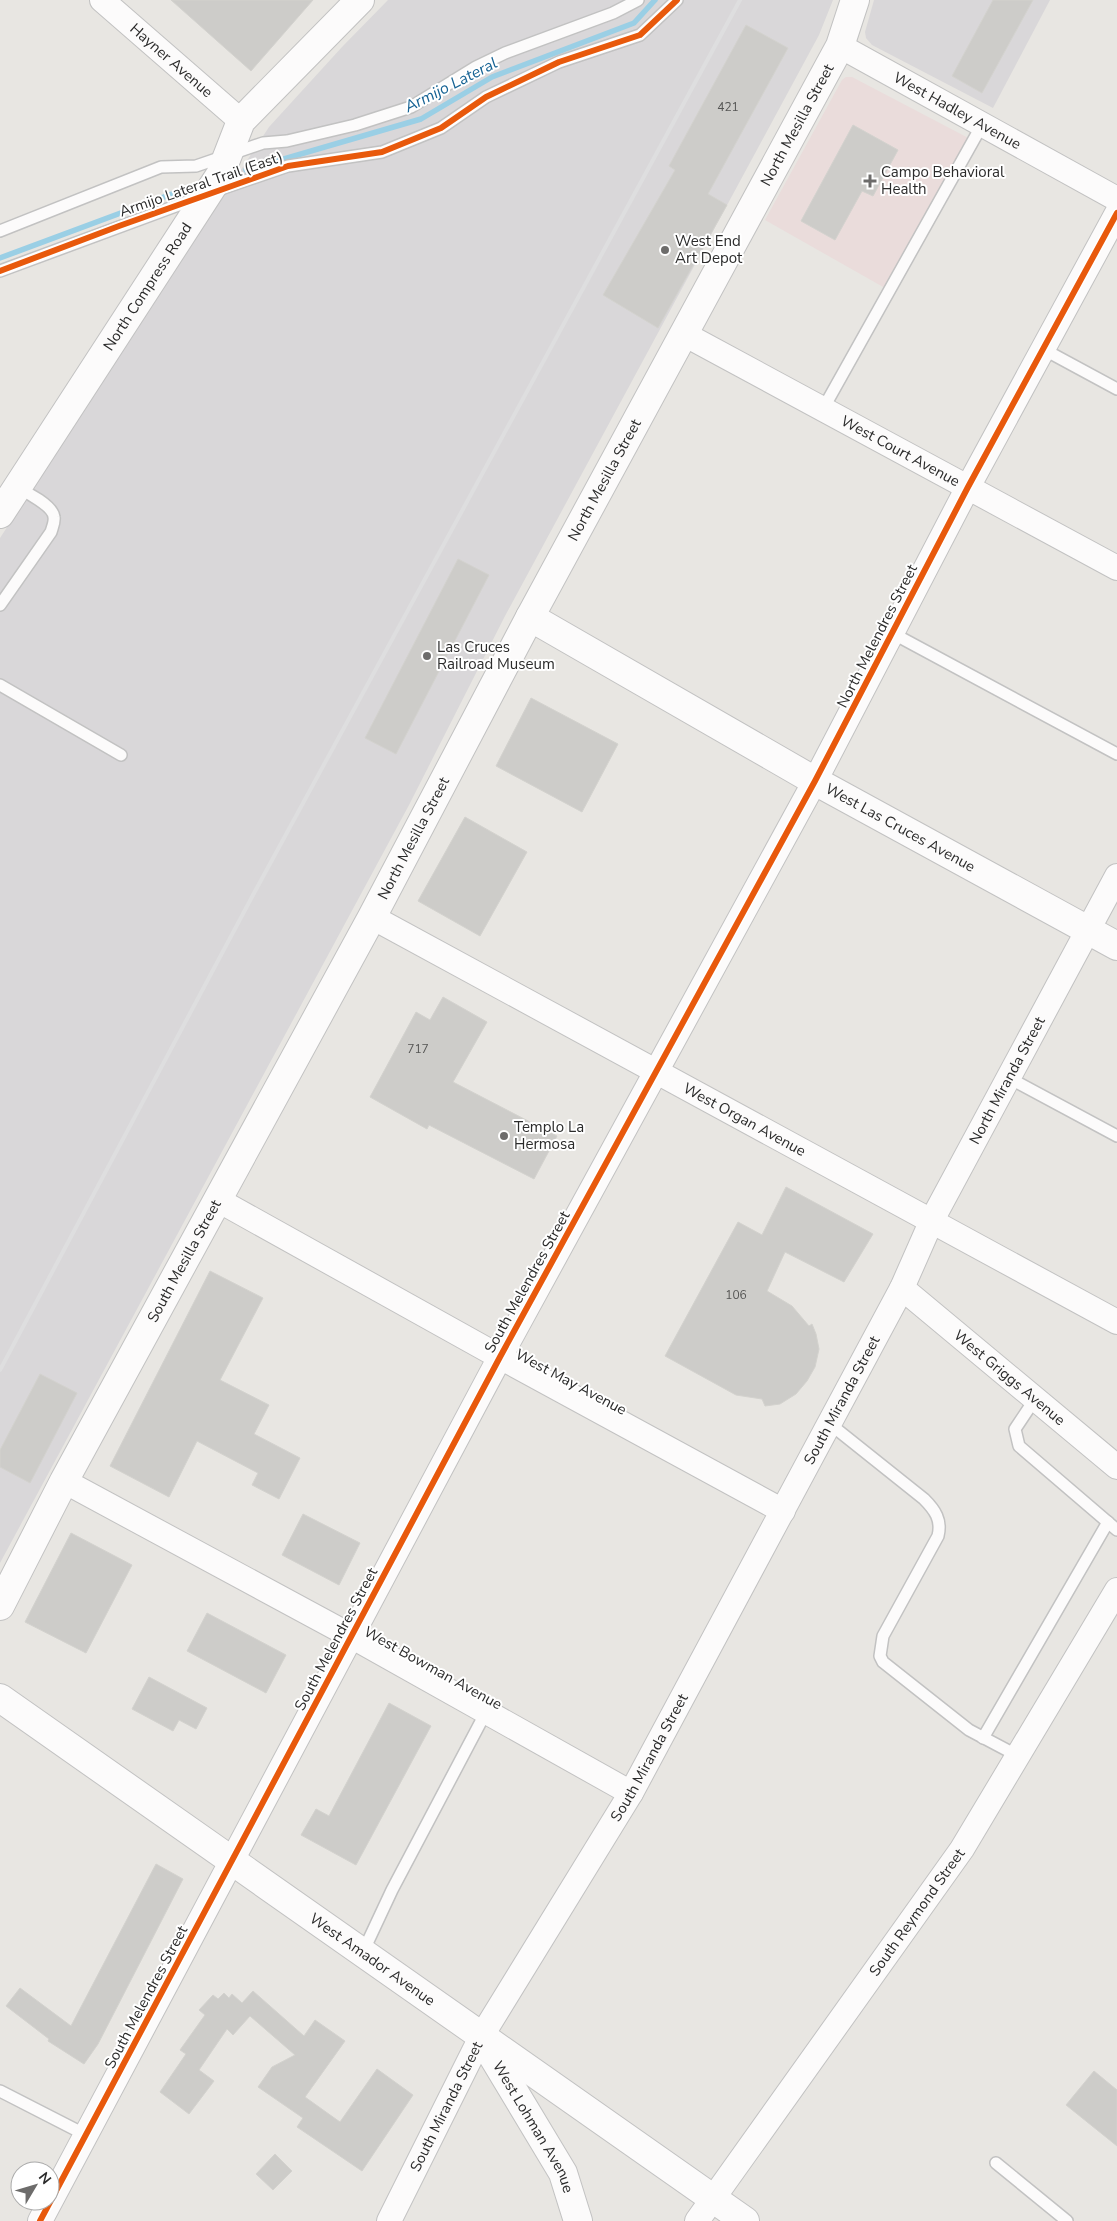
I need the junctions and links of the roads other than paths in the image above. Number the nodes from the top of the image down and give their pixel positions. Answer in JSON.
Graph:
{"nodes":[{"id":1,"x":102,"y":0,"type":"edge"},
{"id":2,"x":360,"y":0,"type":"edge"},
{"id":3,"x":638,"y":0,"type":"edge"},
{"id":4,"x":677,"y":0,"type":"edge"},
{"id":5,"x":855,"y":0,"type":"edge"},
{"id":6,"x":840,"y":46,"type":"junction"},
{"id":7,"x":241,"y":121,"type":"junction"},
{"id":8,"x":982,"y":125,"type":"junction"},
{"id":9,"x":227,"y":155,"type":"junction"},
{"id":10,"x":207,"y":194,"type":"junction"},
{"id":11,"x":1117,"y":199,"type":"edge"},
{"id":12,"x":1117,"y":213,"type":"edge"},
{"id":13,"x":0,"y":231,"type":"edge"},
{"id":14,"x":0,"y":271,"type":"edge"},
{"id":15,"x":684,"y":334,"type":"junction"},
{"id":16,"x":1043,"y":349,"type":"junction"},
{"id":17,"x":1117,"y":389,"type":"edge"},
{"id":18,"x":823,"y":409,"type":"junction"},
{"id":19,"x":17,"y":487,"type":"junction"},
{"id":20,"x":968,"y":487,"type":"junction"},
{"id":21,"x":0,"y":514,"type":"edge"},
{"id":22,"x":1117,"y":568,"type":"edge"},
{"id":23,"x":0,"y":605,"type":"edge"},
{"id":24,"x":530,"y":617,"type":"junction"},
{"id":25,"x":892,"y":633,"type":"junction"},
{"id":26,"x":0,"y":686,"type":"edge"},
{"id":27,"x":1117,"y":754,"type":"edge"},
{"id":28,"x":121,"y":755,"type":"dead end"},
{"id":29,"x":816,"y":781,"type":"junction"},
{"id":30,"x":1117,"y":876,"type":"edge"},
{"id":31,"x":372,"y":917,"type":"junction"},
{"id":32,"x":1088,"y":930,"type":"junction"},
{"id":33,"x":1117,"y":946,"type":"edge"},
{"id":34,"x":656,"y":1070,"type":"junction"},
{"id":35,"x":1009,"y":1078,"type":"junction"},
{"id":36,"x":1117,"y":1136,"type":"edge"},
{"id":37,"x":218,"y":1200,"type":"junction"},
{"id":38,"x":932,"y":1220,"type":"junction"},
{"id":39,"x":902,"y":1288,"type":"junction"},
{"id":40,"x":1117,"y":1322,"type":"edge"},
{"id":41,"x":500,"y":1357,"type":"junction"},
{"id":42,"x":1035,"y":1398,"type":"junction"},
{"id":43,"x":830,"y":1424,"type":"junction"},
{"id":44,"x":1117,"y":1467,"type":"edge"},
{"id":45,"x":64,"y":1481,"type":"junction"},
{"id":46,"x":783,"y":1511,"type":"junction"},
{"id":47,"x":1113,"y":1526,"type":"edge"},
{"id":48,"x":1117,"y":1590,"type":"edge"},
{"id":49,"x":0,"y":1606,"type":"edge"},
{"id":50,"x":351,"y":1636,"type":"junction"},
{"id":51,"x":0,"y":1698,"type":"edge"},
{"id":52,"x":486,"y":1712,"type":"junction"},
{"id":53,"x":982,"y":1738,"type":"junction"},
{"id":54,"x":1018,"y":1756,"type":"junction"},
{"id":55,"x":631,"y":1793,"type":"junction"},
{"id":56,"x":234,"y":1860,"type":"junction"},
{"id":57,"x":363,"y":1952,"type":"junction"},
{"id":58,"x":481,"y":2037,"type":"junction"},
{"id":59,"x":0,"y":2091,"type":"edge"},
{"id":60,"x":86,"y":2135,"type":"junction"},
{"id":61,"x":996,"y":2164,"type":"dead end"},
{"id":62,"x":714,"y":2199,"type":"junction"},
{"id":63,"x":40,"y":2221,"type":"edge"},
{"id":64,"x":389,"y":2221,"type":"edge"},
{"id":65,"x":578,"y":2221,"type":"edge"},
{"id":66,"x":697,"y":2221,"type":"edge"},
{"id":67,"x":745,"y":2221,"type":"edge"},
{"id":68,"x":1067,"y":2221,"type":"edge"}],
"edges":[{"from":1,"to":7,"type":"street","name":"Hayner Avenue"},
{"from":2,"to":7,"type":"street","name":"North Compress Road"},
{"from":3,"to":9,"type":"lane"},
{"from":4,"to":10,"type":"lane","name":"Armijo Lateral Trail (East)"},
{"from":5,"to":6,"type":"street"},
{"from":6,"to":8,"type":"street","name":"West Hadley Avenue"},
{"from":6,"to":15,"type":"street","name":"North Mesilla Street"},
{"from":7,"to":9,"type":"street","name":"North Compress Road"},
{"from":8,"to":11,"type":"street","name":"West Hadley Avenue"},
{"from":8,"to":18,"type":"lane"},
{"from":9,"to":10,"type":"street","name":"North Compress Road"},
{"from":9,"to":13,"type":"lane"},
{"from":10,"to":14,"type":"lane","name":"Armijo Lateral Trail (East)"},
{"from":10,"to":19,"type":"street","name":"North Compress Road"},
{"from":12,"to":16,"type":"street","name":"North Melendres Street"},
{"from":15,"to":18,"type":"street","name":"West Court Avenue"},
{"from":15,"to":24,"type":"street","name":"North Mesilla Street"},
{"from":16,"to":17,"type":"lane"},
{"from":16,"to":20,"type":"street","name":"North Melendres Street"},
{"from":18,"to":20,"type":"street","name":"West Court Avenue"},
{"from":19,"to":21,"type":"street","name":"North Compress Road"},
{"from":19,"to":23,"type":"lane"},
{"from":20,"to":22,"type":"street","name":"West Court Avenue"},
{"from":20,"to":25,"type":"street","name":"North Melendres Street"},
{"from":24,"to":29,"type":"street","name":"West Las Cruces Avenue"},
{"from":24,"to":31,"type":"street","name":"North Mesilla Street"},
{"from":25,"to":27,"type":"lane"},
{"from":25,"to":29,"type":"street","name":"North Melendres Street"},
{"from":26,"to":28,"type":"lane"},
{"from":29,"to":32,"type":"street","name":"West Las Cruces Avenue"},
{"from":29,"to":34,"type":"street","name":"North Melendres Street"},
{"from":30,"to":32,"type":"street","name":"North Miranda Street"},
{"from":31,"to":34,"type":"street","name":"West Organ Avenue"},
{"from":31,"to":37,"type":"street","name":"South Mesilla Street"},
{"from":32,"to":33,"type":"street","name":"West Las Cruces Avenue"},
{"from":32,"to":35,"type":"street","name":"North Miranda Street"},
{"from":34,"to":38,"type":"street","name":"West Organ Avenue"},
{"from":34,"to":41,"type":"street","name":"South Melendres Street"},
{"from":35,"to":36,"type":"lane"},
{"from":35,"to":38,"type":"street","name":"North Miranda Street"},
{"from":37,"to":41,"type":"street","name":"West May Avenue"},
{"from":37,"to":45,"type":"street","name":"South Mesilla Street"},
{"from":38,"to":39,"type":"street","name":"North Miranda Street"},
{"from":38,"to":40,"type":"street","name":"West Organ Avenue"},
{"from":39,"to":42,"type":"street","name":"West Griggs Avenue"},
{"from":39,"to":43,"type":"street","name":"South Miranda Street"},
{"from":41,"to":46,"type":"street","name":"West May Avenue"},
{"from":41,"to":50,"type":"street","name":"South Melendres Street"},
{"from":42,"to":44,"type":"street","name":"West Griggs Avenue"},
{"from":42,"to":47,"type":"lane"},
{"from":43,"to":46,"type":"street","name":"South Miranda Street"},
{"from":43,"to":53,"type":"lane"},
{"from":45,"to":49,"type":"street","name":"South Mesilla Street"},
{"from":45,"to":50,"type":"street","name":"West Bowman Avenue"},
{"from":46,"to":55,"type":"street","name":"South Miranda Street"},
{"from":47,"to":53,"type":"lane"},
{"from":48,"to":54,"type":"street","name":"South Reymond Street"},
{"from":50,"to":52,"type":"street","name":"West Bowman Avenue"},
{"from":50,"to":56,"type":"street","name":"South Melendres Street"},
{"from":51,"to":56,"type":"street","name":"West Amador Avenue"},
{"from":52,"to":55,"type":"street","name":"West Bowman Avenue"},
{"from":52,"to":57,"type":"lane"},
{"from":53,"to":54,"type":"lane"},
{"from":54,"to":62,"type":"street","name":"South Reymond Street"},
{"from":55,"to":58,"type":"street","name":"South Miranda Street"},
{"from":56,"to":57,"type":"street","name":"West Amador Avenue"},
{"from":56,"to":60,"type":"street","name":"South Melendres Street"},
{"from":57,"to":58,"type":"street","name":"West Amador Avenue"},
{"from":58,"to":62,"type":"street","name":"West Amador Avenue"},
{"from":58,"to":64,"type":"street","name":"South Miranda Street"},
{"from":58,"to":65,"type":"street","name":"West Lohman Avenue"},
{"from":59,"to":60,"type":"lane"},
{"from":60,"to":63,"type":"street","name":"South Melendres Street"},
{"from":61,"to":68,"type":"lane"},
{"from":62,"to":66,"type":"street","name":"South Reymond Street"},
{"from":62,"to":67,"type":"street","name":"West Amador Avenue"}]}
